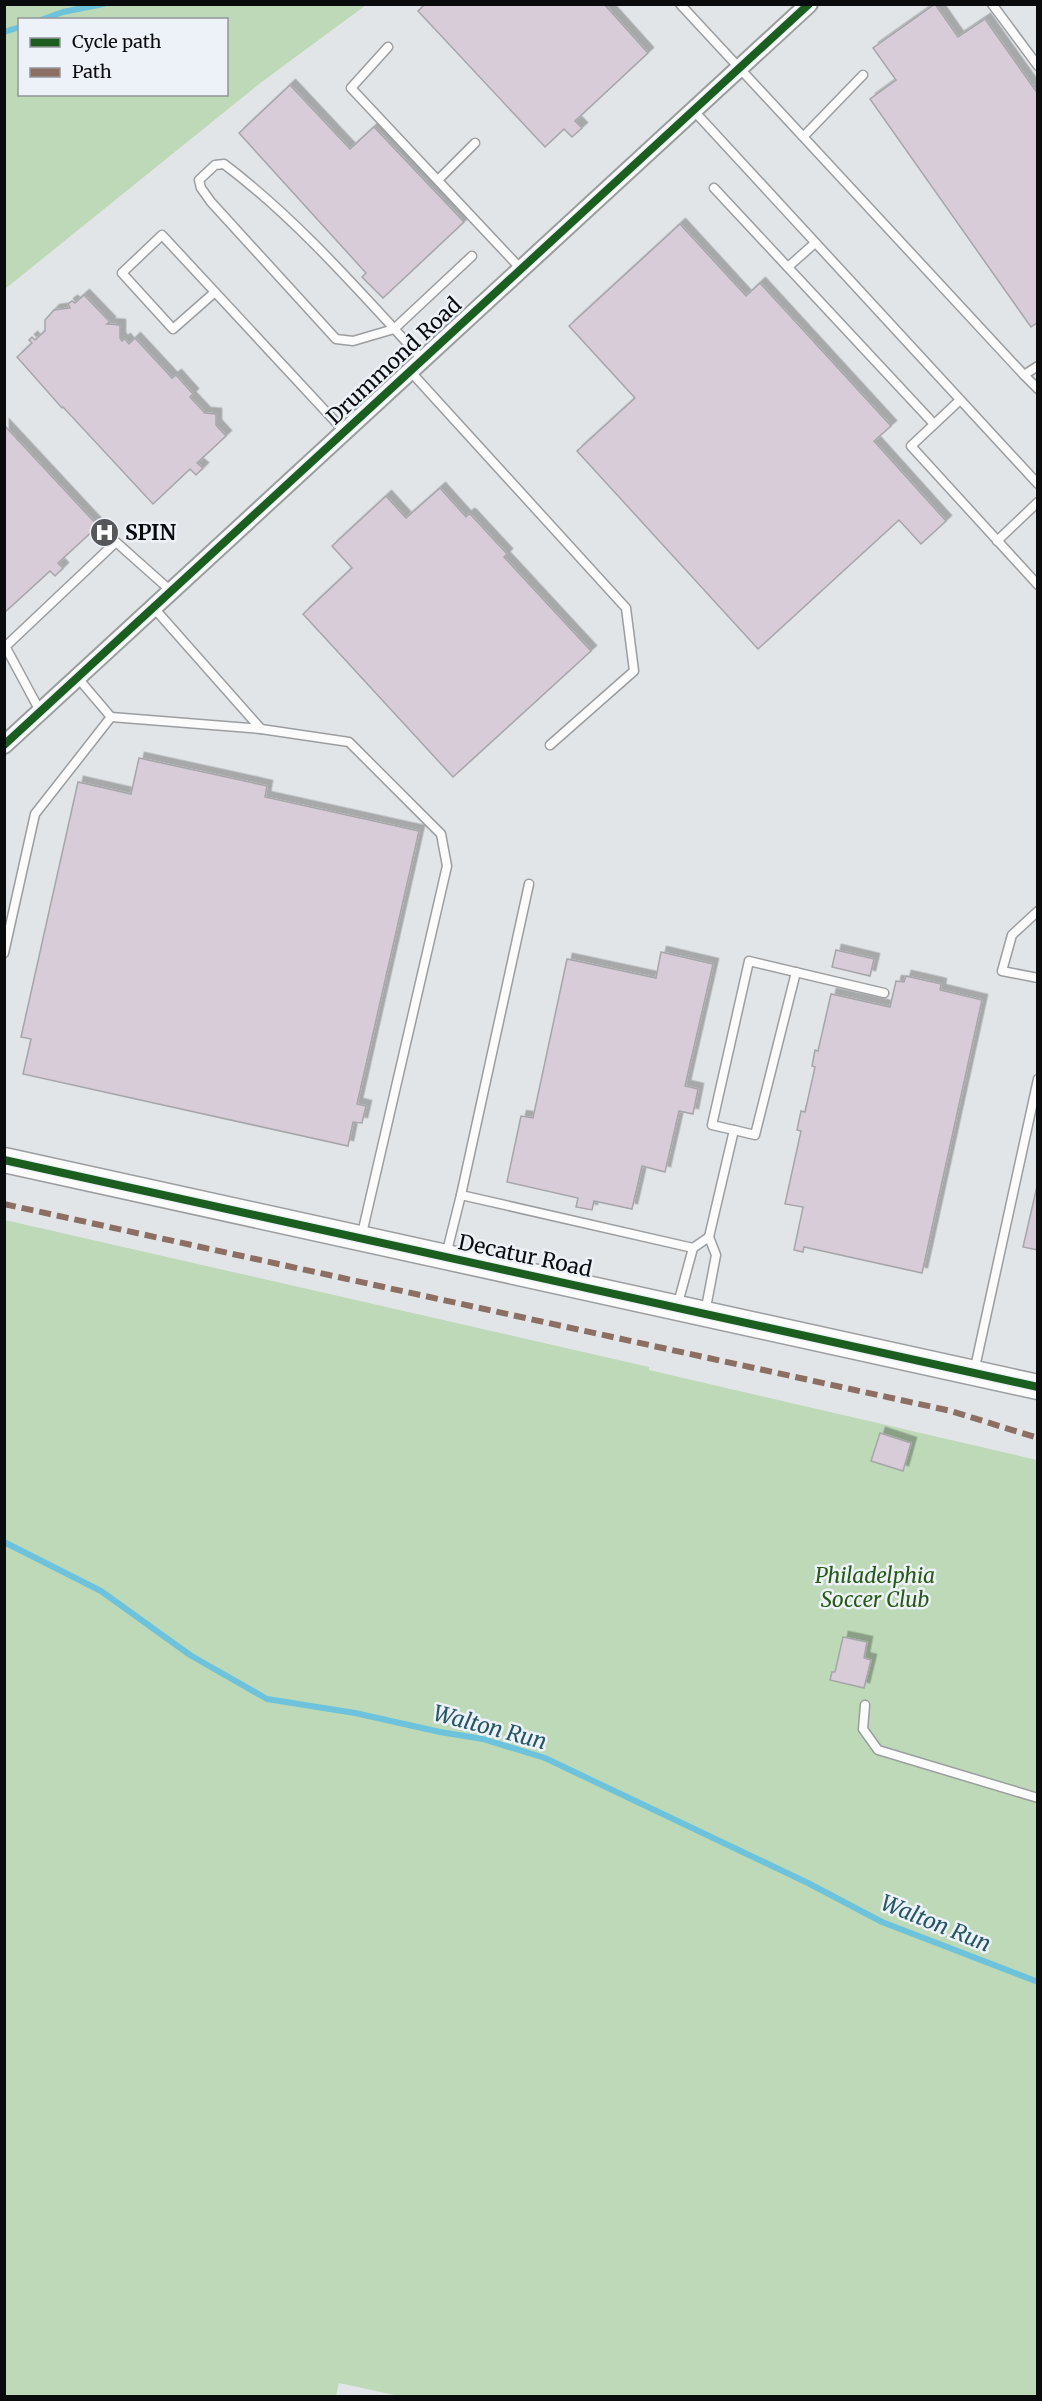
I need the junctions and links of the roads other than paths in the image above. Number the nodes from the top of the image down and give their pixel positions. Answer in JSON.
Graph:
{"nodes":[{"id":1,"x":680,"y":4,"type":"edge"},
{"id":2,"x":992,"y":4,"type":"edge"},
{"id":3,"x":808,"y":5,"type":"edge"},
{"id":4,"x":388,"y":47,"type":"dead end"},
{"id":5,"x":1038,"y":66,"type":"edge"},
{"id":6,"x":741,"y":68,"type":"junction"},
{"id":7,"x":863,"y":75,"type":"dead end"},
{"id":8,"x":694,"y":111,"type":"junction"},
{"id":9,"x":804,"y":136,"type":"junction"},
{"id":10,"x":475,"y":143,"type":"dead end"},
{"id":11,"x":438,"y":180,"type":"junction"},
{"id":12,"x":714,"y":188,"type":"dead end"},
{"id":13,"x":815,"y":243,"type":"junction"},
{"id":14,"x":472,"y":255,"type":"dead end"},
{"id":15,"x":788,"y":267,"type":"junction"},
{"id":16,"x":521,"y":269,"type":"junction"},
{"id":17,"x":215,"y":292,"type":"junction"},
{"id":18,"x":394,"y":329,"type":"junction"},
{"id":19,"x":423,"y":360,"type":"junction"},
{"id":20,"x":1038,"y":366,"type":"edge"},
{"id":21,"x":410,"y":371,"type":"junction"},
{"id":22,"x":1024,"y":375,"type":"junction"},
{"id":23,"x":1038,"y":389,"type":"edge"},
{"id":24,"x":960,"y":400,"type":"junction"},
{"id":25,"x":934,"y":424,"type":"junction"},
{"id":26,"x":344,"y":431,"type":"junction"},
{"id":27,"x":1038,"y":484,"type":"edge"},
{"id":28,"x":1038,"y":502,"type":"edge"},
{"id":29,"x":997,"y":541,"type":"junction"},
{"id":30,"x":1038,"y":585,"type":"edge"},
{"id":31,"x":171,"y":591,"type":"junction"},
{"id":32,"x":153,"y":607,"type":"junction"},
{"id":33,"x":5,"y":645,"type":"edge"},
{"id":34,"x":76,"y":677,"type":"junction"},
{"id":35,"x":40,"y":711,"type":"junction"},
{"id":36,"x":111,"y":717,"type":"junction"},
{"id":37,"x":261,"y":729,"type":"junction"},
{"id":38,"x":5,"y":745,"type":"edge"},
{"id":39,"x":550,"y":745,"type":"dead end"},
{"id":40,"x":530,"y":884,"type":"dead end"},
{"id":41,"x":1038,"y":910,"type":"edge"},
{"id":42,"x":4,"y":953,"type":"edge"},
{"id":43,"x":796,"y":972,"type":"junction"},
{"id":44,"x":1038,"y":978,"type":"edge"},
{"id":45,"x":884,"y":993,"type":"dead end"},
{"id":46,"x":1038,"y":1079,"type":"edge"},
{"id":47,"x":734,"y":1130,"type":"junction"},
{"id":48,"x":4,"y":1160,"type":"edge"},
{"id":49,"x":462,"y":1195,"type":"junction"},
{"id":50,"x":709,"y":1237,"type":"junction"},
{"id":51,"x":361,"y":1238,"type":"junction"},
{"id":52,"x":693,"y":1248,"type":"junction"},
{"id":53,"x":446,"y":1257,"type":"junction"},
{"id":54,"x":677,"y":1308,"type":"junction"},
{"id":55,"x":705,"y":1314,"type":"junction"},
{"id":56,"x":974,"y":1373,"type":"junction"},
{"id":57,"x":1038,"y":1387,"type":"edge"},
{"id":58,"x":866,"y":1705,"type":"dead end"},
{"id":59,"x":1038,"y":1798,"type":"edge"}],
"edges":[{"from":1,"to":6,"type":"lane"},
{"from":2,"to":5,"type":"lane"},
{"from":3,"to":6,"type":"street","name":"Drummond Road"},
{"from":4,"to":11,"type":"lane"},
{"from":6,"to":8,"type":"street","name":"Drummond Road"},
{"from":6,"to":9,"type":"lane"},
{"from":7,"to":9,"type":"lane"},
{"from":8,"to":13,"type":"lane"},
{"from":8,"to":16,"type":"street","name":"Drummond Road"},
{"from":9,"to":22,"type":"lane"},
{"from":10,"to":11,"type":"lane"},
{"from":11,"to":16,"type":"lane"},
{"from":12,"to":15,"type":"lane"},
{"from":13,"to":15,"type":"lane"},
{"from":13,"to":24,"type":"lane"},
{"from":14,"to":18,"type":"lane"},
{"from":15,"to":25,"type":"lane"},
{"from":16,"to":19,"type":"street","name":"Drummond Road"},
{"from":17,"to":17,"type":"lane"},
{"from":17,"to":26,"type":"lane"},
{"from":18,"to":18,"type":"lane"},
{"from":18,"to":19,"type":"lane"},
{"from":19,"to":21,"type":"street","name":"Drummond Road"},
{"from":20,"to":22,"type":"lane"},
{"from":21,"to":26,"type":"street","name":"Drummond Road"},
{"from":21,"to":39,"type":"lane"},
{"from":22,"to":23,"type":"lane"},
{"from":24,"to":25,"type":"lane"},
{"from":24,"to":27,"type":"lane"},
{"from":25,"to":29,"type":"lane"},
{"from":26,"to":31,"type":"street","name":"Drummond Road"},
{"from":28,"to":29,"type":"lane"},
{"from":29,"to":30,"type":"lane"},
{"from":31,"to":32,"type":"street","name":"Drummond Road"},
{"from":31,"to":33,"type":"lane"},
{"from":32,"to":34,"type":"street","name":"Drummond Road"},
{"from":32,"to":37,"type":"lane"},
{"from":33,"to":35,"type":"lane"},
{"from":34,"to":35,"type":"street","name":"Drummond Road"},
{"from":34,"to":36,"type":"lane"},
{"from":35,"to":38,"type":"street","name":"Drummond Road"},
{"from":36,"to":37,"type":"lane"},
{"from":36,"to":42,"type":"lane"},
{"from":37,"to":51,"type":"lane"},
{"from":40,"to":49,"type":"lane"},
{"from":41,"to":44,"type":"lane"},
{"from":43,"to":45,"type":"lane"},
{"from":43,"to":47,"type":"lane"},
{"from":43,"to":47,"type":"lane"},
{"from":46,"to":56,"type":"lane"},
{"from":47,"to":50,"type":"lane"},
{"from":48,"to":51,"type":"street","name":"Decatur Road"},
{"from":49,"to":52,"type":"lane"},
{"from":49,"to":53,"type":"lane"},
{"from":50,"to":52,"type":"lane"},
{"from":50,"to":55,"type":"lane"},
{"from":51,"to":53,"type":"street","name":"Decatur Road"},
{"from":52,"to":54,"type":"lane"},
{"from":53,"to":54,"type":"street","name":"Decatur Road"},
{"from":54,"to":55,"type":"street","name":"Decatur Road"},
{"from":55,"to":56,"type":"street","name":"Decatur Road"},
{"from":56,"to":57,"type":"street","name":"Decatur Road"},
{"from":58,"to":59,"type":"lane"}]}
